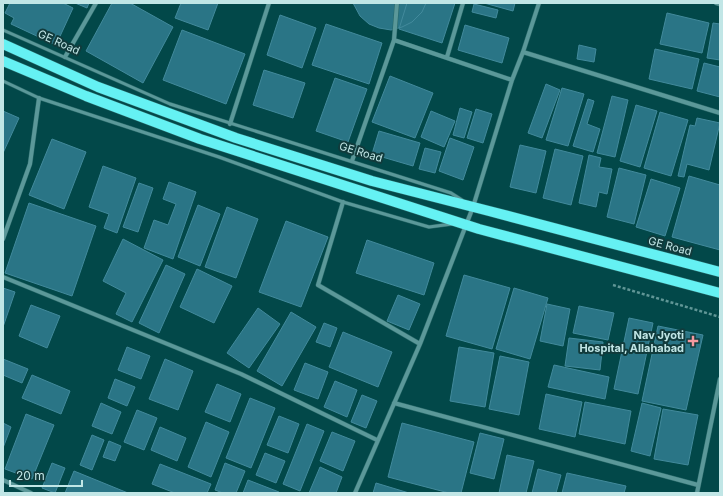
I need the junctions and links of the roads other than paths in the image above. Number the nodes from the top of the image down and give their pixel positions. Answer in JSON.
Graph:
{"nodes":[{"id":1,"x":96,"y":3,"type":"edge"},
{"id":2,"x":269,"y":3,"type":"edge"},
{"id":3,"x":397,"y":3,"type":"edge"},
{"id":4,"x":463,"y":3,"type":"edge"},
{"id":5,"x":539,"y":3,"type":"edge"},
{"id":6,"x":716,"y":3,"type":"edge"},
{"id":7,"x":720,"y":4,"type":"edge"},
{"id":8,"x":3,"y":30,"type":"edge"},
{"id":9,"x":394,"y":40,"type":"junction"},
{"id":10,"x":3,"y":44,"type":"edge"},
{"id":11,"x":523,"y":52,"type":"junction"},
{"id":12,"x":64,"y":57,"type":"junction"},
{"id":13,"x":447,"y":57,"type":"junction"},
{"id":14,"x":3,"y":61,"type":"edge"},
{"id":15,"x":512,"y":80,"type":"junction"},
{"id":16,"x":3,"y":81,"type":"edge"},
{"id":17,"x":39,"y":98,"type":"junction"},
{"id":18,"x":720,"y":113,"type":"edge"},
{"id":19,"x":230,"y":124,"type":"junction"},
{"id":20,"x":352,"y":161,"type":"junction"},
{"id":21,"x":343,"y":202,"type":"junction"},
{"id":22,"x":473,"y":207,"type":"junction"},
{"id":23,"x":463,"y":224,"type":"junction"},
{"id":24,"x":3,"y":239,"type":"edge"},
{"id":25,"x":720,"y":272,"type":"edge"},
{"id":26,"x":3,"y":277,"type":"edge"},
{"id":27,"x":720,"y":293,"type":"edge"},
{"id":28,"x":420,"y":344,"type":"junction"},
{"id":29,"x":720,"y":379,"type":"edge"},
{"id":30,"x":394,"y":403,"type":"junction"},
{"id":31,"x":377,"y":440,"type":"junction"},
{"id":32,"x":3,"y":480,"type":"edge"},
{"id":33,"x":698,"y":484,"type":"junction"},
{"id":34,"x":31,"y":493,"type":"edge"},
{"id":35,"x":355,"y":493,"type":"edge"},
{"id":36,"x":697,"y":493,"type":"edge"}],
"edges":[{"from":1,"to":12,"type":"street"},
{"from":2,"to":19,"type":"street"},
{"from":3,"to":9,"type":"street"},
{"from":4,"to":13,"type":"street"},
{"from":5,"to":11,"type":"street"},
{"from":6,"to":7,"type":"street"},
{"from":8,"to":12,"type":"lane","name":"GE Road"},
{"from":9,"to":13,"type":"street"},
{"from":9,"to":20,"type":"street"},
{"from":10,"to":22,"type":"main road"},
{"from":11,"to":15,"type":"street"},
{"from":11,"to":18,"type":"street"},
{"from":12,"to":19,"type":"lane","name":"GE Road"},
{"from":13,"to":15,"type":"street"},
{"from":14,"to":23,"type":"main road"},
{"from":15,"to":22,"type":"street"},
{"from":16,"to":17,"type":"lane"},
{"from":17,"to":21,"type":"lane"},
{"from":17,"to":24,"type":"street"},
{"from":19,"to":20,"type":"lane","name":"GE Road"},
{"from":20,"to":22,"type":"lane","name":"GE Road"},
{"from":21,"to":23,"type":"lane"},
{"from":21,"to":28,"type":"street"},
{"from":22,"to":23,"type":"street"},
{"from":22,"to":25,"type":"main road","name":"GE Road"},
{"from":23,"to":27,"type":"main road"},
{"from":23,"to":28,"type":"street"},
{"from":26,"to":31,"type":"street"},
{"from":28,"to":30,"type":"street"},
{"from":29,"to":33,"type":"street"},
{"from":30,"to":31,"type":"street"},
{"from":30,"to":33,"type":"street"},
{"from":31,"to":35,"type":"street"},
{"from":32,"to":34,"type":"street"},
{"from":33,"to":36,"type":"street"}]}
